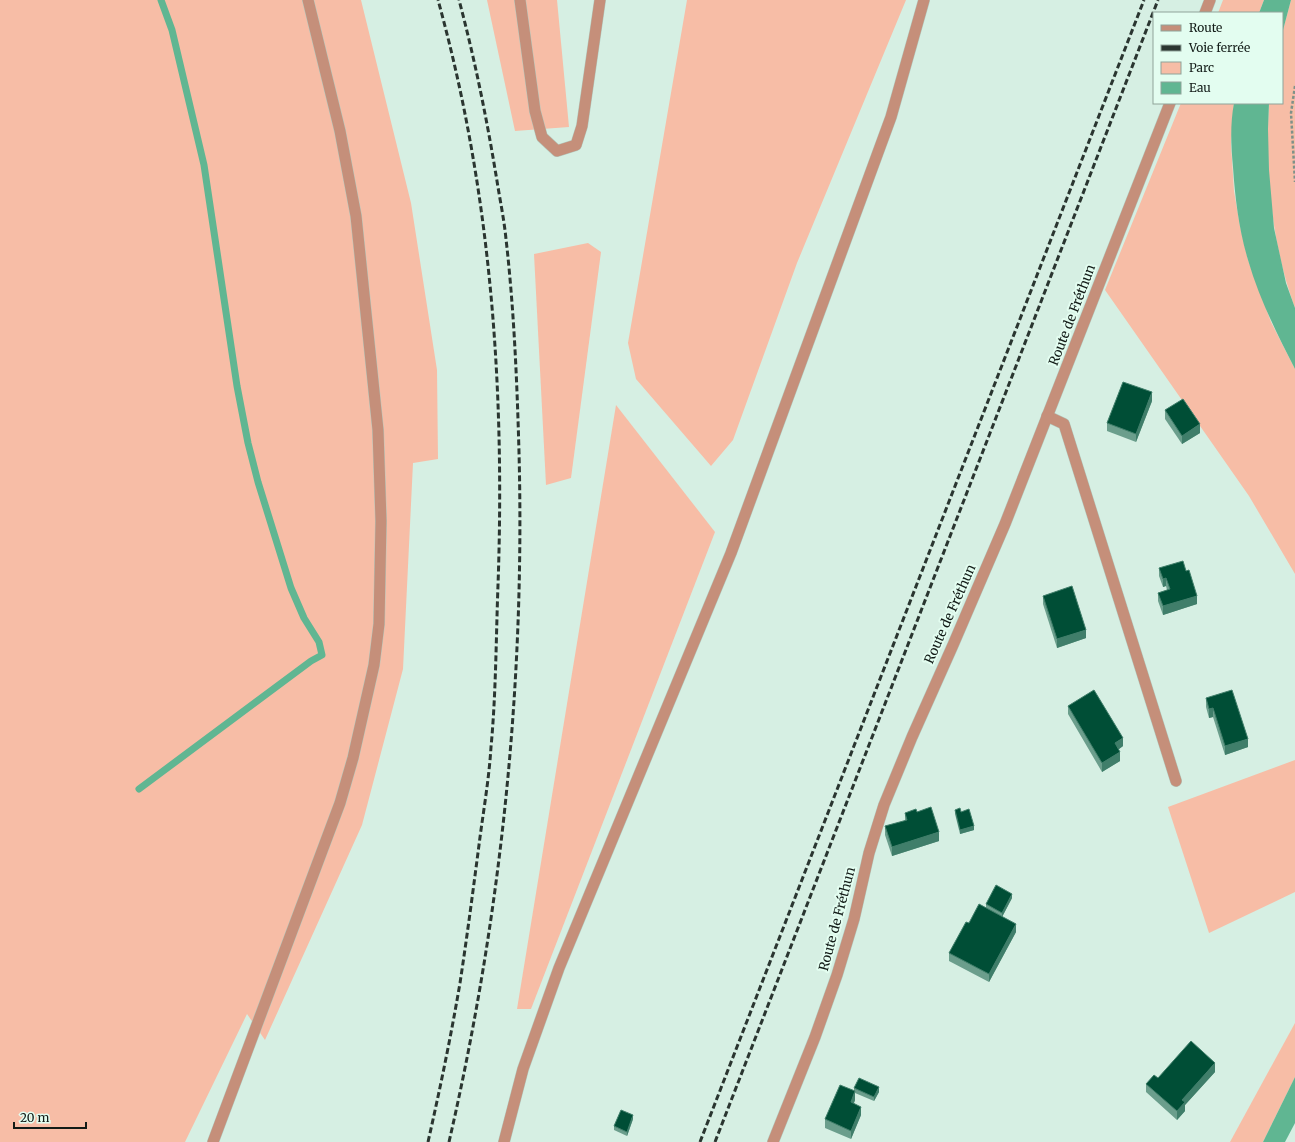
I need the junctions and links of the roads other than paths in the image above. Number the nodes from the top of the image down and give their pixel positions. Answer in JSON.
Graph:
{"nodes":[{"id":1,"x":308,"y":0,"type":"edge"},
{"id":2,"x":520,"y":0,"type":"edge"},
{"id":3,"x":600,"y":0,"type":"edge"},
{"id":4,"x":924,"y":0,"type":"edge"},
{"id":5,"x":1210,"y":0,"type":"edge"},
{"id":6,"x":1205,"y":12,"type":"edge"},
{"id":7,"x":1170,"y":104,"type":"edge"},
{"id":8,"x":1047,"y":416,"type":"junction"},
{"id":9,"x":1176,"y":781,"type":"dead end"},
{"id":10,"x":213,"y":1142,"type":"edge"},
{"id":11,"x":504,"y":1142,"type":"edge"},
{"id":12,"x":773,"y":1142,"type":"edge"}],
"edges":[{"from":1,"to":10,"type":"street"},
{"from":2,"to":3,"type":"street"},
{"from":4,"to":11,"type":"street"},
{"from":5,"to":6,"type":"street"},
{"from":7,"to":8,"type":"street","name":"Route de Fréthun"},
{"from":8,"to":9,"type":"street"},
{"from":8,"to":12,"type":"street","name":"Route de Fréthun"}]}
